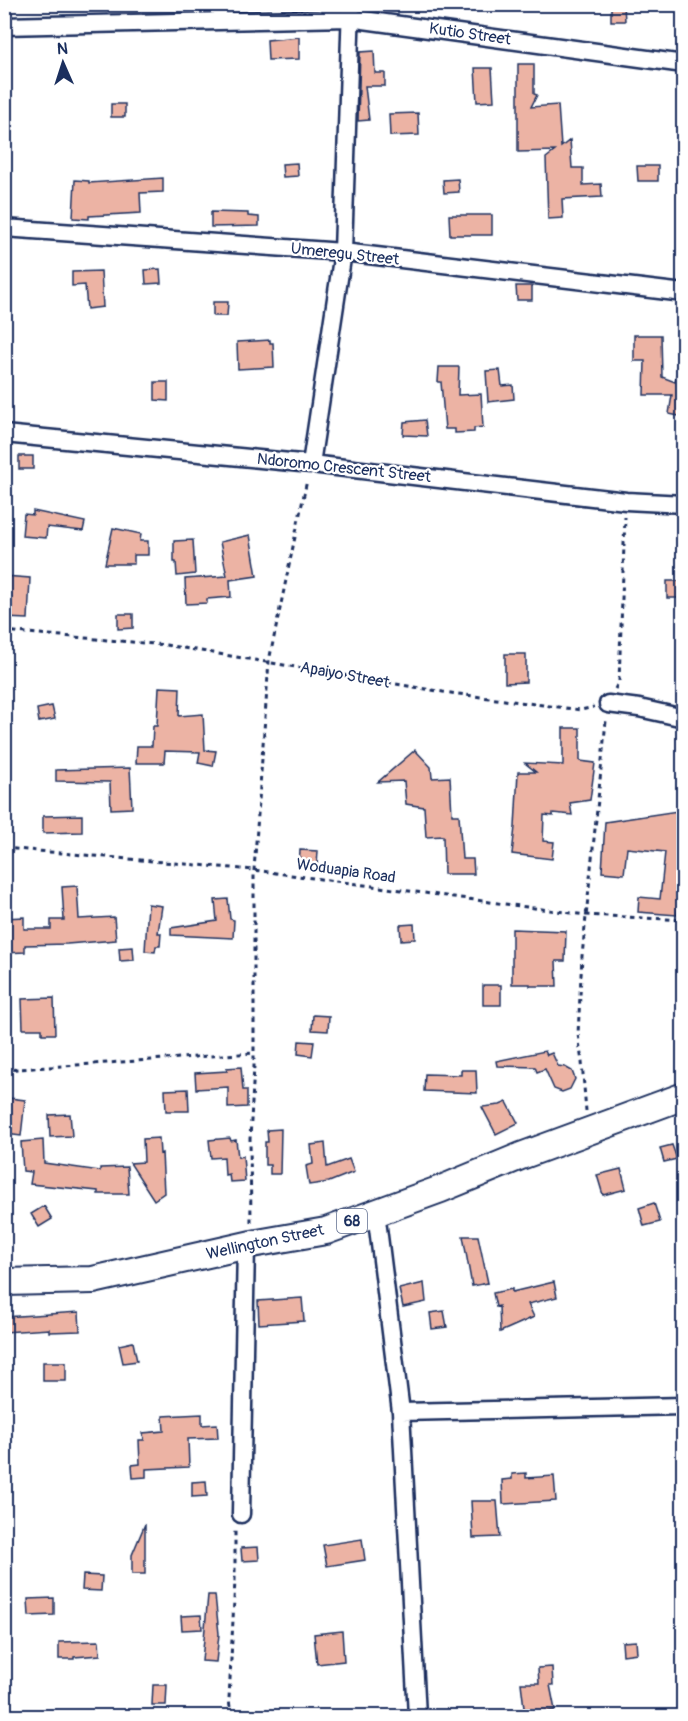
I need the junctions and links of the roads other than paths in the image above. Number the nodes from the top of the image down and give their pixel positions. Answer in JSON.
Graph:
{"nodes":[{"id":1,"x":350,"y":11,"type":"edge"},
{"id":2,"x":4,"y":26,"type":"edge"},
{"id":3,"x":684,"y":64,"type":"edge"},
{"id":4,"x":4,"y":228,"type":"edge"},
{"id":5,"x":343,"y":252,"type":"junction"},
{"id":6,"x":684,"y":293,"type":"edge"},
{"id":7,"x":4,"y":434,"type":"edge"},
{"id":8,"x":311,"y":464,"type":"junction"},
{"id":9,"x":684,"y":504,"type":"edge"},
{"id":10,"x":608,"y":704,"type":"road end"},
{"id":11,"x":684,"y":718,"type":"edge"},
{"id":12,"x":684,"y":1096,"type":"edge"},
{"id":13,"x":376,"y":1212,"type":"junction"},
{"id":14,"x":249,"y":1245,"type":"junction"},
{"id":15,"x":4,"y":1282,"type":"edge"},
{"id":16,"x":684,"y":1406,"type":"edge"},
{"id":17,"x":401,"y":1412,"type":"junction"},
{"id":18,"x":241,"y":1514,"type":"road end"},
{"id":19,"x":417,"y":1716,"type":"edge"}],
"edges":[{"from":1,"to":2,"type":"street","name":"Kutio Street"},
{"from":1,"to":3,"type":"street","name":"Kutio Street"},
{"from":1,"to":5,"type":"street"},
{"from":4,"to":5,"type":"street","name":"Umeregu Street"},
{"from":5,"to":6,"type":"street","name":"Umeregu Street"},
{"from":5,"to":8,"type":"street"},
{"from":7,"to":8,"type":"street","name":"Ndoromo Crescent Street"},
{"from":8,"to":9,"type":"street","name":"Ndoromo Crescent Street"},
{"from":10,"to":11,"type":"street"},
{"from":12,"to":13,"type":"main road","name":"Wellington Street","number":"68"},
{"from":13,"to":14,"type":"main road","name":"Wellington Street","number":"68"},
{"from":13,"to":17,"type":"street"},
{"from":14,"to":15,"type":"main road","name":"Wellington Street","number":"68"},
{"from":14,"to":18,"type":"street"},
{"from":16,"to":17,"type":"street"},
{"from":17,"to":19,"type":"street"}]}
